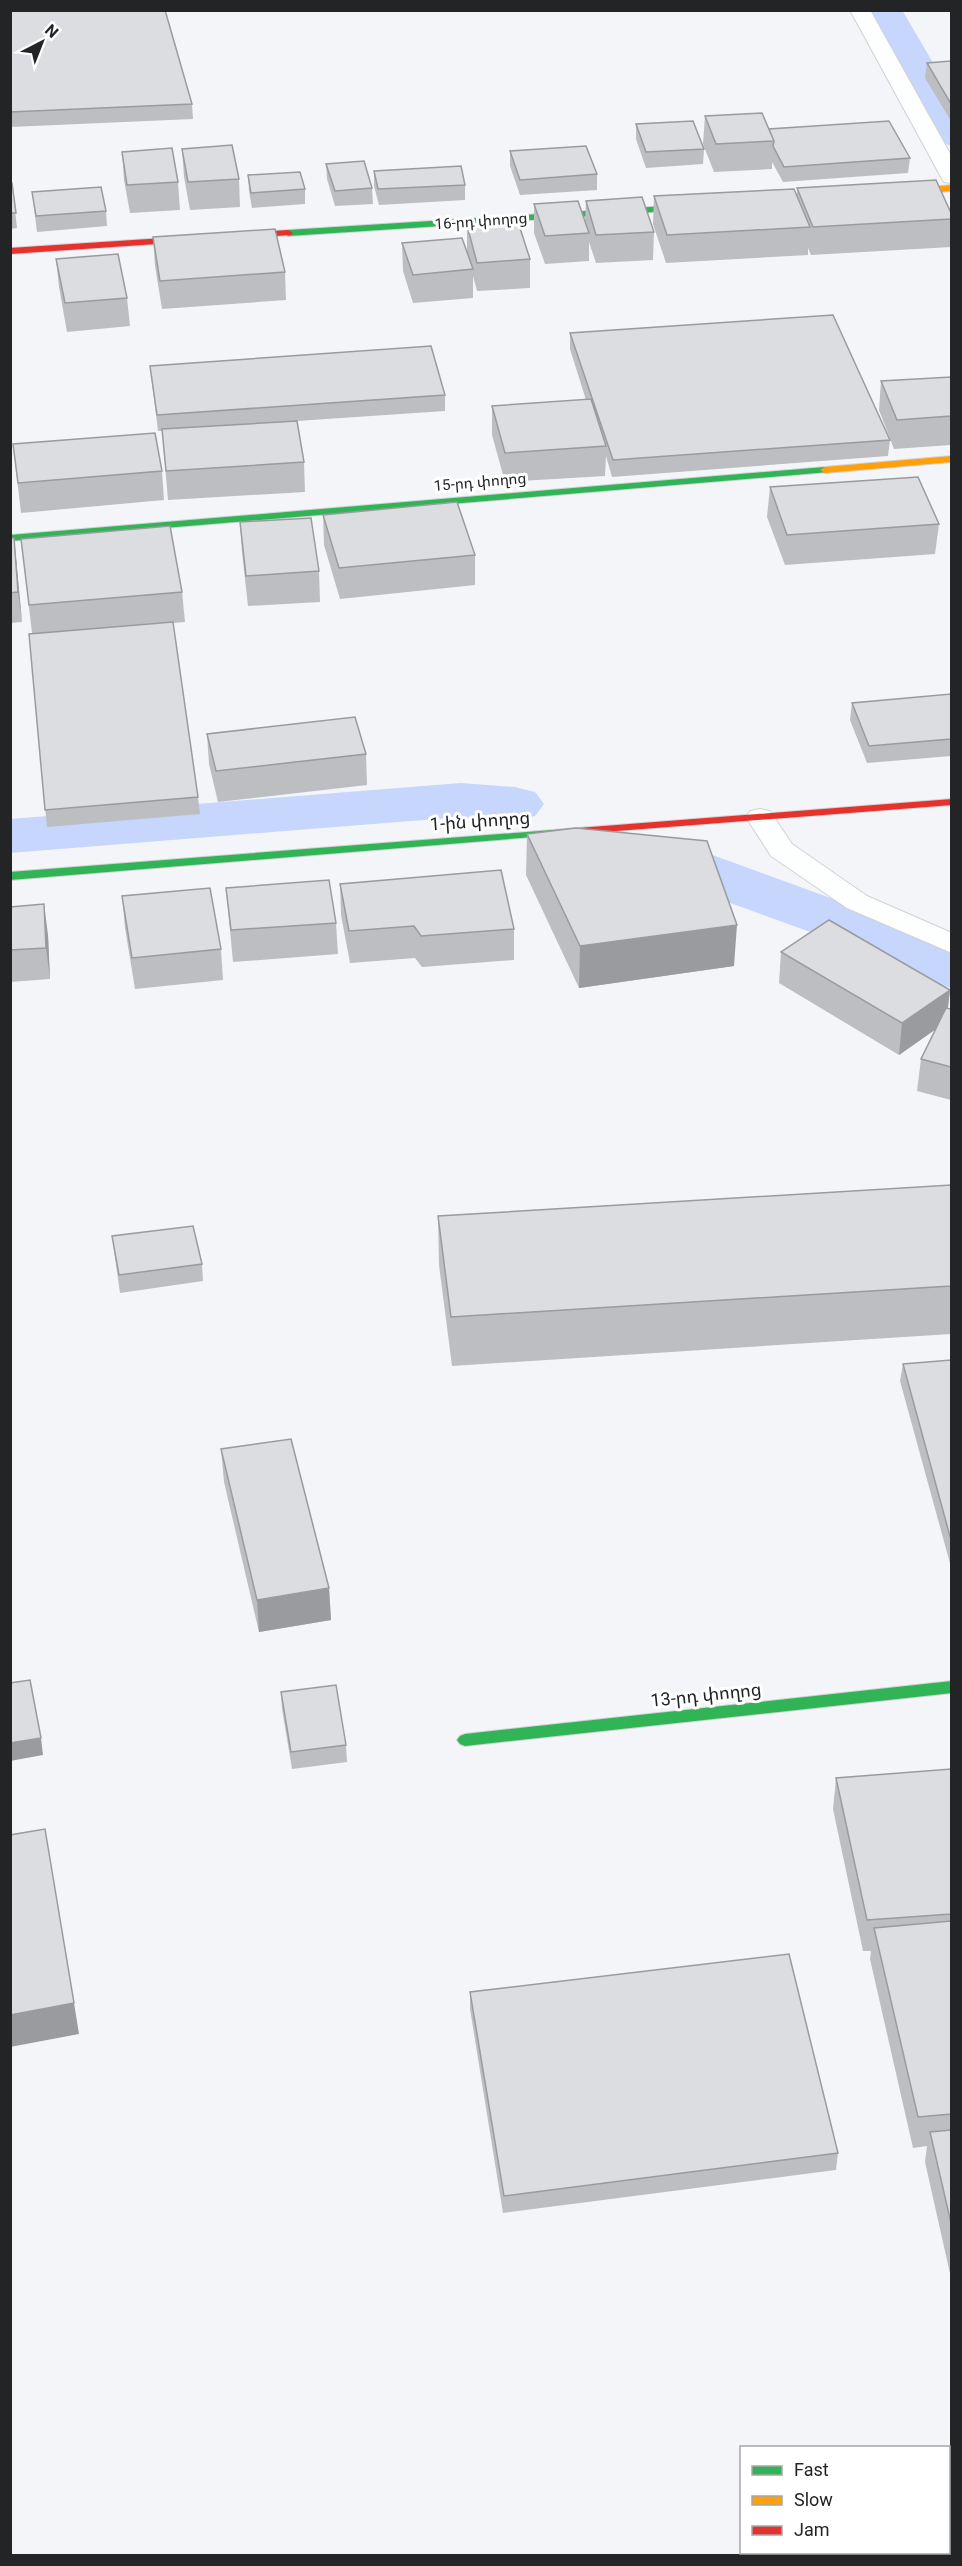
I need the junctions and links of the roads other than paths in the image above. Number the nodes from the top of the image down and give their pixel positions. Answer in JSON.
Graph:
{"nodes":[{"id":1,"x":860,"y":10,"type":"edge"},
{"id":2,"x":950,"y":176,"type":"edge"},
{"id":3,"x":883,"y":194,"type":"edge"},
{"id":4,"x":712,"y":206,"type":"edge"},
{"id":5,"x":10,"y":251,"type":"edge"},
{"id":6,"x":951,"y":459,"type":"edge"},
{"id":7,"x":10,"y":538,"type":"edge"},
{"id":8,"x":951,"y":802,"type":"edge"},
{"id":9,"x":760,"y":817,"type":"junction"},
{"id":10,"x":10,"y":876,"type":"edge"},
{"id":11,"x":951,"y":944,"type":"edge"},
{"id":12,"x":951,"y":1687,"type":"edge"},
{"id":13,"x":465,"y":1740,"type":"dead end"}],
"edges":[{"from":1,"to":2,"type":"street"},
{"from":2,"to":3,"type":"street"},
{"from":4,"to":5,"type":"street","name":"16-րդ փողոց"},
{"from":6,"to":7,"type":"street","name":"15-րդ փողոց"},
{"from":8,"to":9,"type":"street","name":"1-ին փողոց"},
{"from":9,"to":10,"type":"street","name":"1-ին փողոց"},
{"from":9,"to":11,"type":"street"},
{"from":12,"to":13,"type":"street","name":"13-րդ փողոց"}]}
